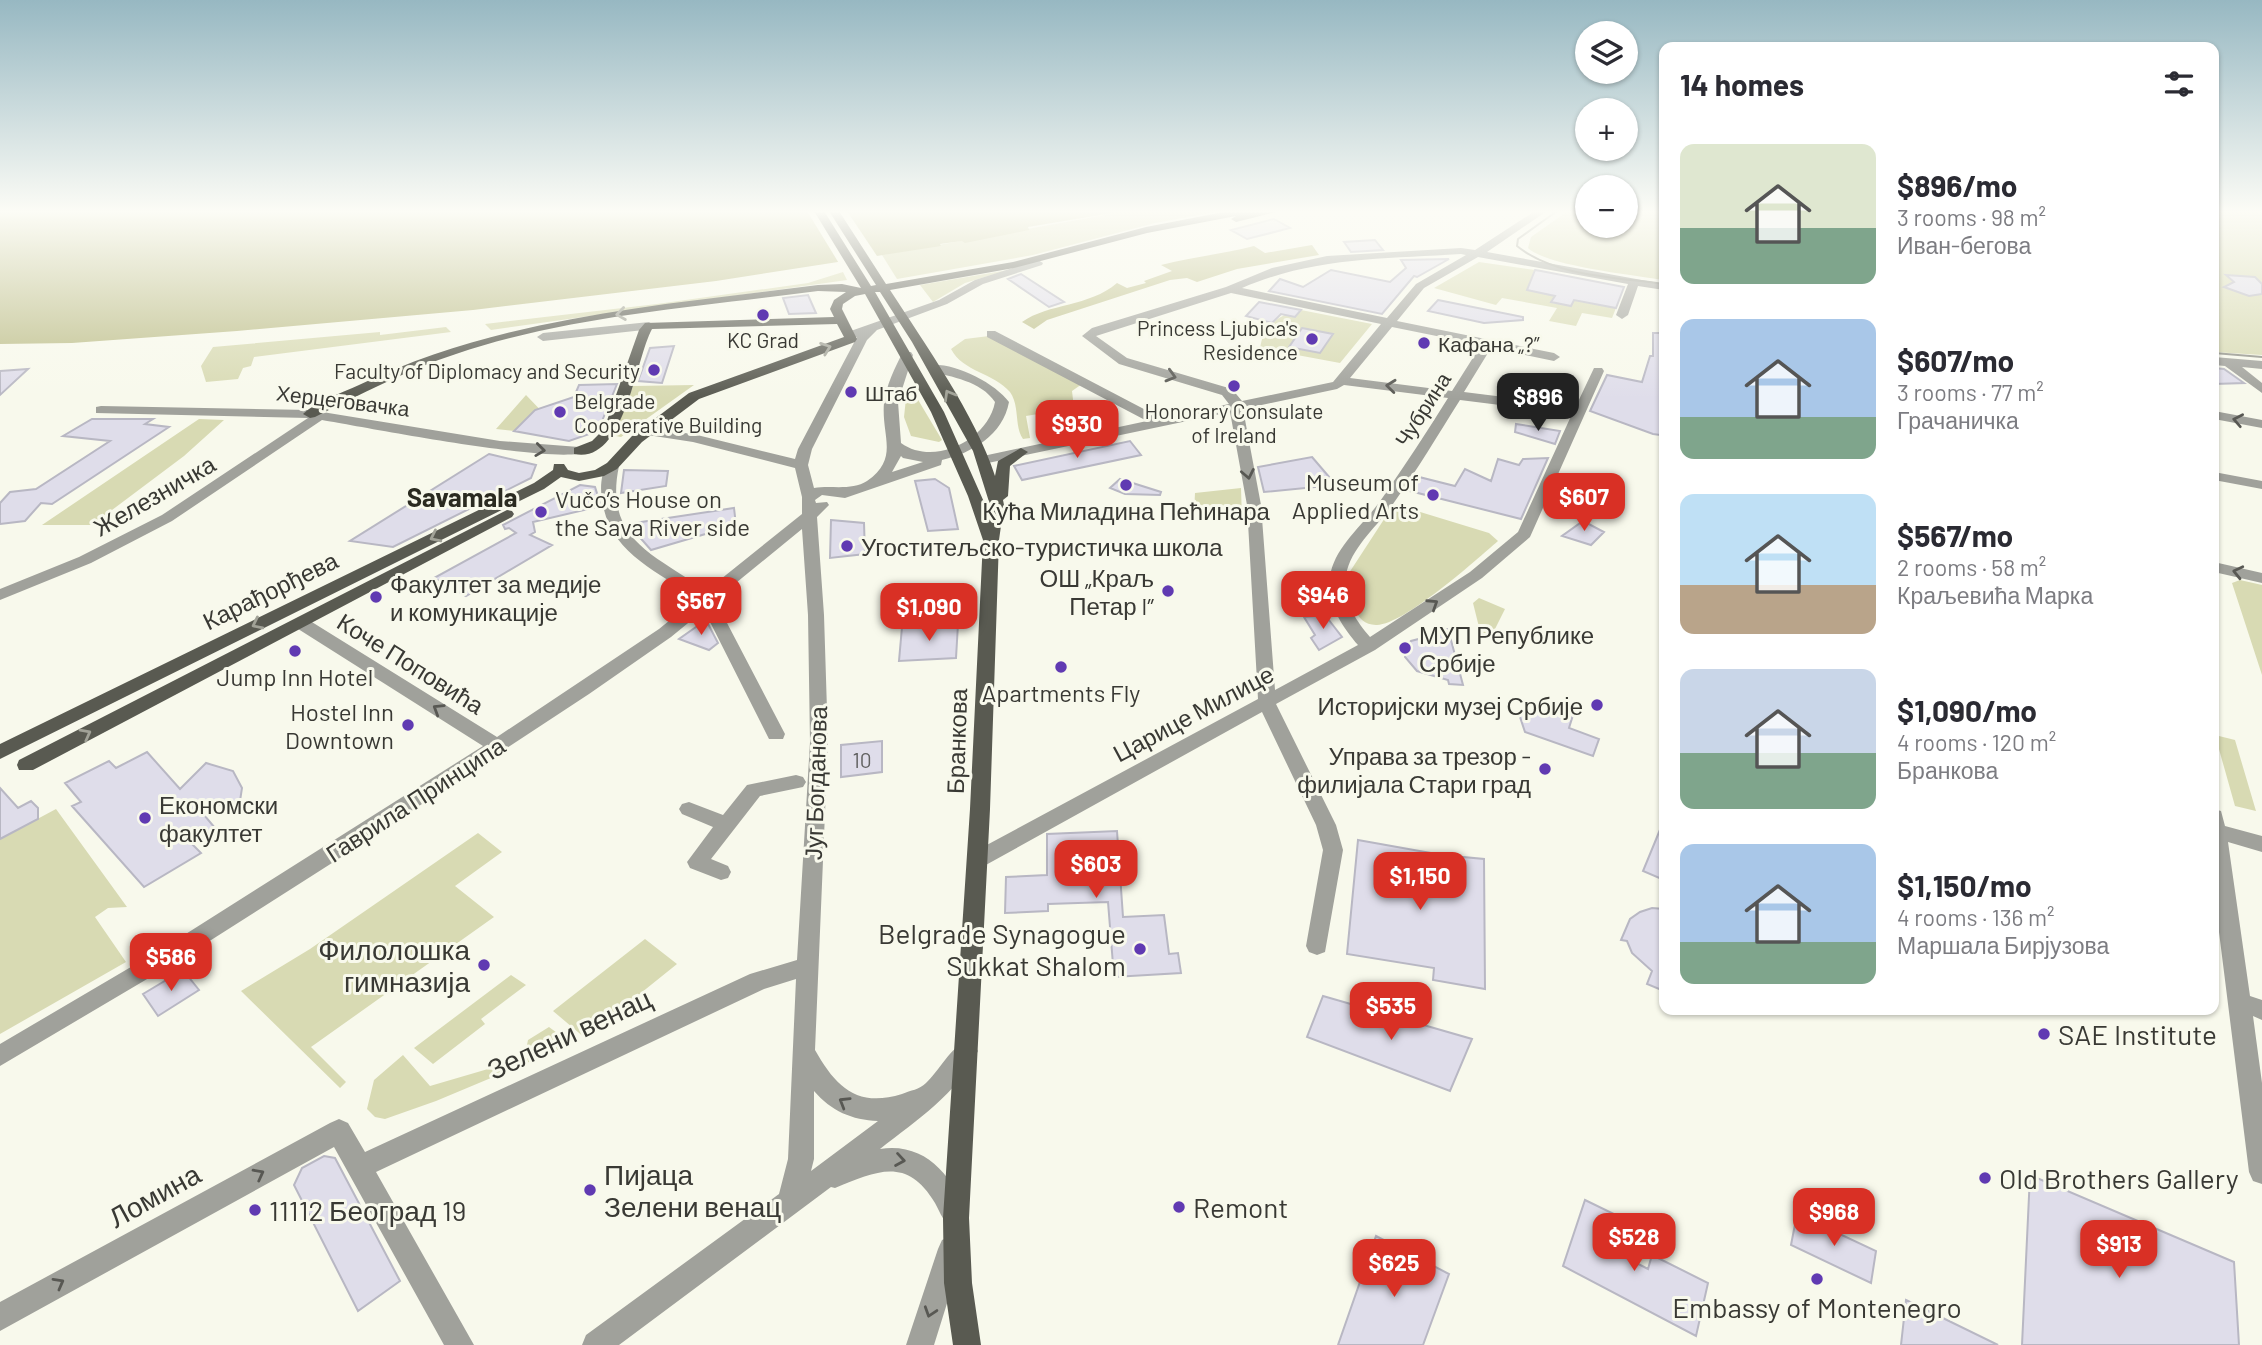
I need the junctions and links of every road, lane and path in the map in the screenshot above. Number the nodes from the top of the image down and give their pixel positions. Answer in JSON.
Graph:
{"nodes":[{"id":1,"x":857,"y":274,"type":"edge"},
{"id":2,"x":874,"y":274,"type":"edge"},
{"id":3,"x":961,"y":274,"type":"edge"},
{"id":4,"x":1005,"y":274,"type":"edge"},
{"id":5,"x":1266,"y":274,"type":"edge"},
{"id":6,"x":1442,"y":274,"type":"edge"},
{"id":7,"x":1586,"y":274,"type":"edge"},
{"id":8,"x":1634,"y":282,"type":"junction"},
{"id":9,"x":1659,"y":286,"type":"edge"},
{"id":10,"x":1230,"y":289,"type":"junction"},
{"id":11,"x":858,"y":291,"type":"junction"},
{"id":12,"x":1622,"y":316,"type":"dead end"},
{"id":13,"x":840,"y":320,"type":"junction"},
{"id":14,"x":1388,"y":322,"type":"junction"},
{"id":15,"x":649,"y":326,"type":"junction"},
{"id":16,"x":991,"y":334,"type":"dead end"},
{"id":17,"x":543,"y":337,"type":"dead end"},
{"id":18,"x":851,"y":342,"type":"junction"},
{"id":19,"x":1488,"y":343,"type":"junction"},
{"id":20,"x":904,"y":350,"type":"junction"},
{"id":21,"x":1554,"y":356,"type":"dead end"},
{"id":22,"x":2219,"y":361,"type":"edge"},
{"id":23,"x":2228,"y":362,"type":"junction"},
{"id":24,"x":2262,"y":365,"type":"edge"},
{"id":25,"x":933,"y":368,"type":"junction"},
{"id":26,"x":1598,"y":372,"type":"dead end"},
{"id":27,"x":1343,"y":381,"type":"junction"},
{"id":28,"x":2262,"y":389,"type":"edge"},
{"id":29,"x":1458,"y":394,"type":"junction"},
{"id":30,"x":1236,"y":407,"type":"junction"},
{"id":31,"x":101,"y":410,"type":"dead end"},
{"id":32,"x":1580,"y":411,"type":"junction"},
{"id":33,"x":316,"y":414,"type":"junction"},
{"id":34,"x":2219,"y":416,"type":"edge"},
{"id":35,"x":1160,"y":423,"type":"junction"},
{"id":36,"x":2262,"y":424,"type":"edge"},
{"id":37,"x":646,"y":431,"type":"junction"},
{"id":38,"x":895,"y":445,"type":"junction"},
{"id":39,"x":584,"y":450,"type":"joint"},
{"id":40,"x":1021,"y":452,"type":"junction"},
{"id":41,"x":981,"y":455,"type":"junction"},
{"id":42,"x":945,"y":457,"type":"junction"},
{"id":43,"x":614,"y":463,"type":"junction"},
{"id":44,"x":801,"y":465,"type":"junction"},
{"id":45,"x":583,"y":477,"type":"junction"},
{"id":46,"x":2219,"y":477,"type":"edge"},
{"id":47,"x":869,"y":484,"type":"junction"},
{"id":48,"x":2262,"y":485,"type":"edge"},
{"id":49,"x":818,"y":498,"type":"junction"},
{"id":50,"x":997,"y":506,"type":"junction"},
{"id":51,"x":991,"y":540,"type":"junction"},
{"id":52,"x":768,"y":549,"type":"junction"},
{"id":53,"x":813,"y":555,"type":"junction"},
{"id":54,"x":2219,"y":568,"type":"edge"},
{"id":55,"x":2262,"y":578,"type":"edge"},
{"id":56,"x":0,"y":586,"type":"edge"},
{"id":57,"x":0,"y":595,"type":"edge"},
{"id":58,"x":707,"y":600,"type":"junction"},
{"id":59,"x":301,"y":623,"type":"junction"},
{"id":60,"x":1368,"y":646,"type":"junction"},
{"id":61,"x":1267,"y":704,"type":"junction"},
{"id":62,"x":776,"y":734,"type":"dead end"},
{"id":63,"x":495,"y":746,"type":"junction"},
{"id":64,"x":0,"y":752,"type":"edge"},
{"id":65,"x":26,"y":765,"type":"dead end"},
{"id":66,"x":796,"y":782,"type":"dead end"},
{"id":67,"x":689,"y":809,"type":"dead end"},
{"id":68,"x":727,"y":825,"type":"junction"},
{"id":69,"x":2219,"y":825,"type":"edge"},
{"id":70,"x":2262,"y":844,"type":"edge"},
{"id":71,"x":2219,"y":847,"type":"edge"},
{"id":72,"x":977,"y":860,"type":"junction"},
{"id":73,"x":720,"y":872,"type":"dead end"},
{"id":74,"x":1317,"y":946,"type":"dead end"},
{"id":75,"x":808,"y":966,"type":"junction"},
{"id":76,"x":2239,"y":1002,"type":"junction"},
{"id":77,"x":2262,"y":1010,"type":"edge"},
{"id":78,"x":966,"y":1051,"type":"junction"},
{"id":79,"x":803,"y":1052,"type":"junction"},
{"id":80,"x":0,"y":1056,"type":"edge"},
{"id":81,"x":932,"y":1093,"type":"junction"},
{"id":82,"x":360,"y":1167,"type":"junction"},
{"id":83,"x":2262,"y":1172,"type":"edge"},
{"id":84,"x":813,"y":1186,"type":"junction"},
{"id":85,"x":790,"y":1204,"type":"junction"},
{"id":86,"x":956,"y":1225,"type":"junction"},
{"id":87,"x":0,"y":1317,"type":"edge"},
{"id":88,"x":460,"y":1345,"type":"edge"},
{"id":89,"x":596,"y":1345,"type":"edge"},
{"id":90,"x":920,"y":1345,"type":"edge"},
{"id":91,"x":967,"y":1345,"type":"edge"}],
"edges":[{"from":1,"to":20,"type":"main road","name":"Бранкова"},
{"from":2,"to":25,"type":"main road","name":"Бранкова"},
{"from":3,"to":11,"type":"main road"},
{"from":4,"to":18,"type":"street"},
{"from":5,"to":10,"type":"street"},
{"from":6,"to":14,"type":"street"},
{"from":7,"to":8,"type":"street"},
{"from":8,"to":9,"type":"street"},
{"from":8,"to":12,"type":"street"},
{"from":10,"to":14,"type":"street"},
{"from":10,"to":30,"type":"street","one_way":true},
{"from":11,"to":13,"type":"main road"},
{"from":11,"to":33,"type":"main road","one_way":true},
{"from":13,"to":15,"type":"main road"},
{"from":13,"to":18,"type":"main road"},
{"from":14,"to":19,"type":"street"},
{"from":14,"to":27,"type":"street"},
{"from":15,"to":17,"type":"street"},
{"from":15,"to":39,"type":"main road"},
{"from":16,"to":35,"type":"street"},
{"from":37,"to":18,"type":"main road","one_way":true},
{"from":18,"to":44,"type":"street"},
{"from":19,"to":21,"type":"street"},
{"from":19,"to":29,"type":"street","name":"Чубрина"},
{"from":20,"to":38,"type":"street"},
{"from":20,"to":51,"type":"main road","name":"Бранкова"},
{"from":22,"to":23,"type":"street"},
{"from":23,"to":24,"type":"street"},
{"from":23,"to":28,"type":"street"},
{"from":41,"to":25,"type":"main road","name":"Бранкова","one_way":true},
{"from":25,"to":42,"type":"street","name":"Гаврила Принципа"},
{"from":26,"to":32,"type":"street"},
{"from":29,"to":27,"type":"street","one_way":true},
{"from":27,"to":30,"type":"street"},
{"from":29,"to":32,"type":"street"},
{"from":29,"to":60,"type":"street","name":"Чубрина"},
{"from":30,"to":35,"type":"street"},
{"from":30,"to":61,"type":"street","one_way":true},
{"from":31,"to":33,"type":"street","name":"Херцеговачка"},
{"from":60,"to":32,"type":"street","name":"Царице Милице","one_way":true},
{"from":33,"to":39,"type":"street","name":"Херцеговачка","one_way":true},
{"from":33,"to":56,"type":"street","name":"Железничка"},
{"from":33,"to":57,"type":"street","name":"Железничка"},
{"from":36,"to":34,"type":"street","one_way":true},
{"from":35,"to":40,"type":"street"},
{"from":37,"to":43,"type":"main road"},
{"from":37,"to":44,"type":"street"},
{"from":38,"to":42,"type":"street"},
{"from":38,"to":47,"type":"street"},
{"from":40,"to":41,"type":"street"},
{"from":40,"to":50,"type":"main road"},
{"from":41,"to":50,"type":"main road","name":"Бранкова"},
{"from":42,"to":47,"type":"street","name":"Гаврила Принципа"},
{"from":43,"to":45,"type":"main road","name":"Карађорђева"},
{"from":43,"to":58,"type":"street"},
{"from":44,"to":49,"type":"street","name":"Југ Богданова"},
{"from":45,"to":59,"type":"main road","name":"Карађорђева"},
{"from":45,"to":64,"type":"main road","name":"Карађорђева","one_way":true},
{"from":46,"to":48,"type":"street"},
{"from":47,"to":49,"type":"street","name":"Гаврила Принципа"},
{"from":49,"to":52,"type":"street","name":"Гаврила Принципа"},
{"from":49,"to":53,"type":"street","name":"Југ Богданова"},
{"from":50,"to":51,"type":"main road","name":"Бранкова"},
{"from":51,"to":72,"type":"main road","name":"Бранкова"},
{"from":52,"to":53,"type":"street"},
{"from":52,"to":58,"type":"street","name":"Гаврила Принципа"},
{"from":53,"to":75,"type":"street","name":"Југ Богданова"},
{"from":55,"to":54,"type":"street","one_way":true},
{"from":58,"to":62,"type":"street"},
{"from":58,"to":63,"type":"street","name":"Гаврила Принципа"},
{"from":63,"to":59,"type":"street","name":"Коче Поповића","one_way":true},
{"from":65,"to":59,"type":"main road","name":"Карађорђева","one_way":true},
{"from":60,"to":61,"type":"street","name":"Царице Милице"},
{"from":61,"to":72,"type":"street","name":"Царице Милице"},
{"from":61,"to":74,"type":"street"},
{"from":63,"to":80,"type":"street","name":"Гаврила Принципа"},
{"from":66,"to":68,"type":"street"},
{"from":67,"to":68,"type":"street"},
{"from":68,"to":73,"type":"street"},
{"from":69,"to":70,"type":"street"},
{"from":71,"to":76,"type":"street"},
{"from":72,"to":78,"type":"main road"},
{"from":75,"to":79,"type":"street","name":"Југ Богданова"},
{"from":75,"to":82,"type":"street","name":"Зелени венац"},
{"from":76,"to":77,"type":"street"},
{"from":76,"to":83,"type":"street"},
{"from":78,"to":81,"type":"street"},
{"from":78,"to":86,"type":"main road"},
{"from":81,"to":79,"type":"street","one_way":true},
{"from":79,"to":85,"type":"street","name":"Југ Богданова"},
{"from":81,"to":84,"type":"street"},
{"from":87,"to":82,"type":"street","name":"Ломина","one_way":true},
{"from":82,"to":88,"type":"street"},
{"from":84,"to":85,"type":"street"},
{"from":84,"to":86,"type":"street","one_way":true},
{"from":85,"to":89,"type":"street"},
{"from":86,"to":90,"type":"street","one_way":true},
{"from":86,"to":91,"type":"main road"}]}
